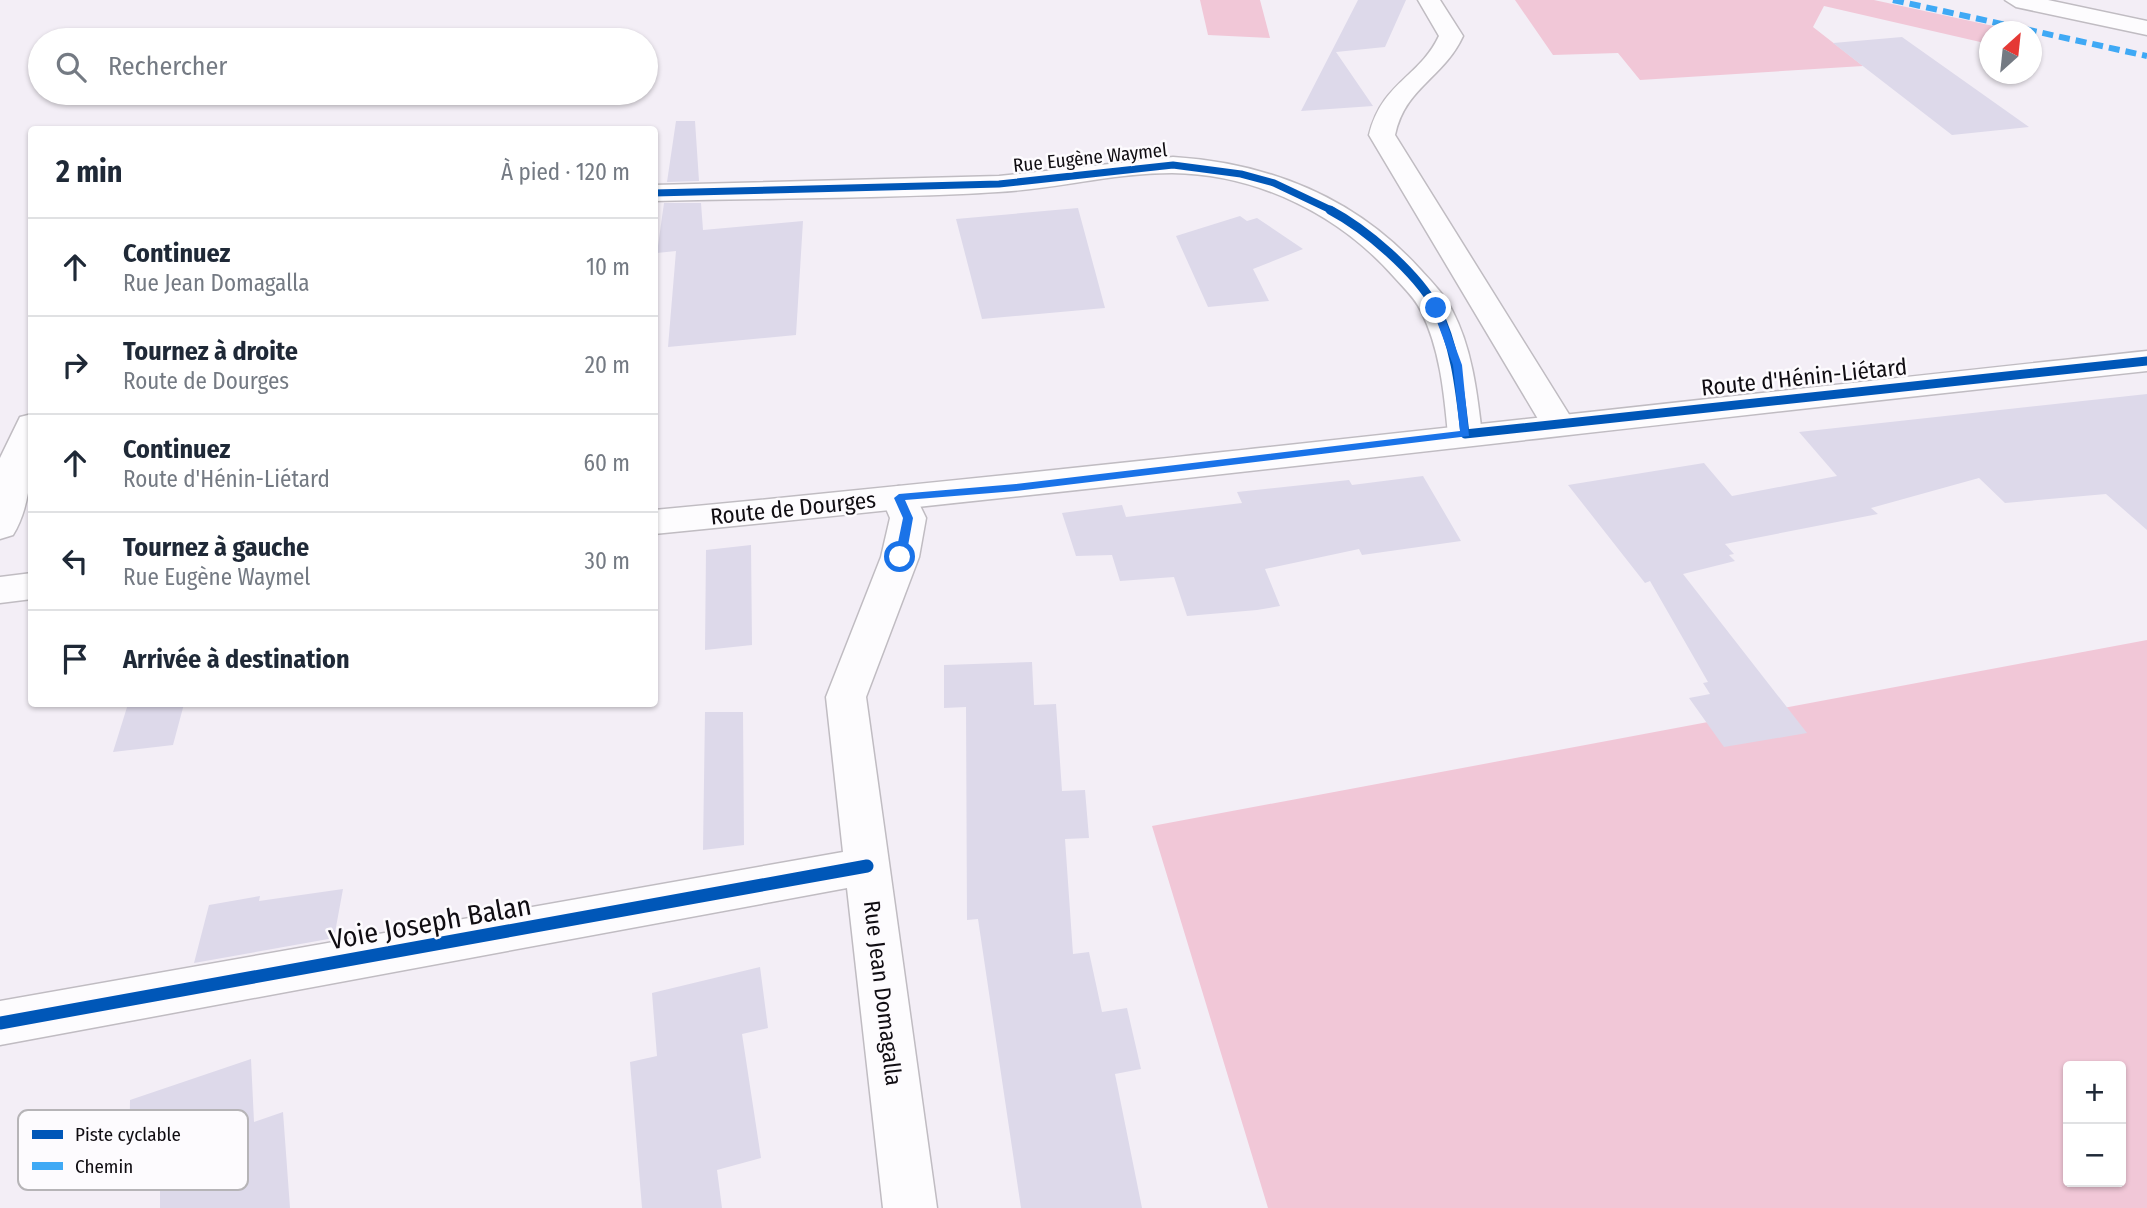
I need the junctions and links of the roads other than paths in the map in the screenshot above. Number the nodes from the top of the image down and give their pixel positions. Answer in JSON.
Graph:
{"nodes":[{"id":1,"x":1429,"y":0,"type":"edge"},
{"id":2,"x":2016,"y":0,"type":"edge"},
{"id":3,"x":2147,"y":28,"type":"edge"},
{"id":4,"x":658,"y":193,"type":"edge"},
{"id":5,"x":2147,"y":361,"type":"edge"},
{"id":6,"x":1558,"y":424,"type":"junction"},
{"id":7,"x":28,"y":433,"type":"edge"},
{"id":8,"x":1465,"y":434,"type":"junction"},
{"id":9,"x":1016,"y":487,"type":"joint"},
{"id":10,"x":899,"y":498,"type":"junction"},
{"id":11,"x":658,"y":522,"type":"edge"},
{"id":12,"x":0,"y":527,"type":"edge"},
{"id":13,"x":28,"y":586,"type":"edge"},
{"id":14,"x":0,"y":590,"type":"edge"},
{"id":15,"x":867,"y":866,"type":"junction"},
{"id":16,"x":0,"y":1023,"type":"edge"},
{"id":17,"x":910,"y":1208,"type":"edge"}],
"edges":[{"from":1,"to":6,"type":"main road"},
{"from":2,"to":3,"type":"main road"},
{"from":4,"to":8,"type":"main road","name":"Rue Eugène Waymel"},
{"from":5,"to":6,"type":"main road","name":"Route d'Hénin-Liétard"},
{"from":6,"to":8,"type":"main road","name":"Route d'Hénin-Liétard"},
{"from":7,"to":12,"type":"main road"},
{"from":8,"to":9,"type":"main road","name":"Route d'Hénin-Liétard"},
{"from":9,"to":10,"type":"main road","name":"Route de Dourges"},
{"from":10,"to":11,"type":"main road","name":"Route de Dourges"},
{"from":10,"to":15,"type":"main road","name":"Rue Jean Domagalla"},
{"from":13,"to":14,"type":"main road"},
{"from":15,"to":16,"type":"main road","name":"Voie Joseph Balan"},
{"from":15,"to":17,"type":"main road","name":"Rue Jean Domagalla"}]}
